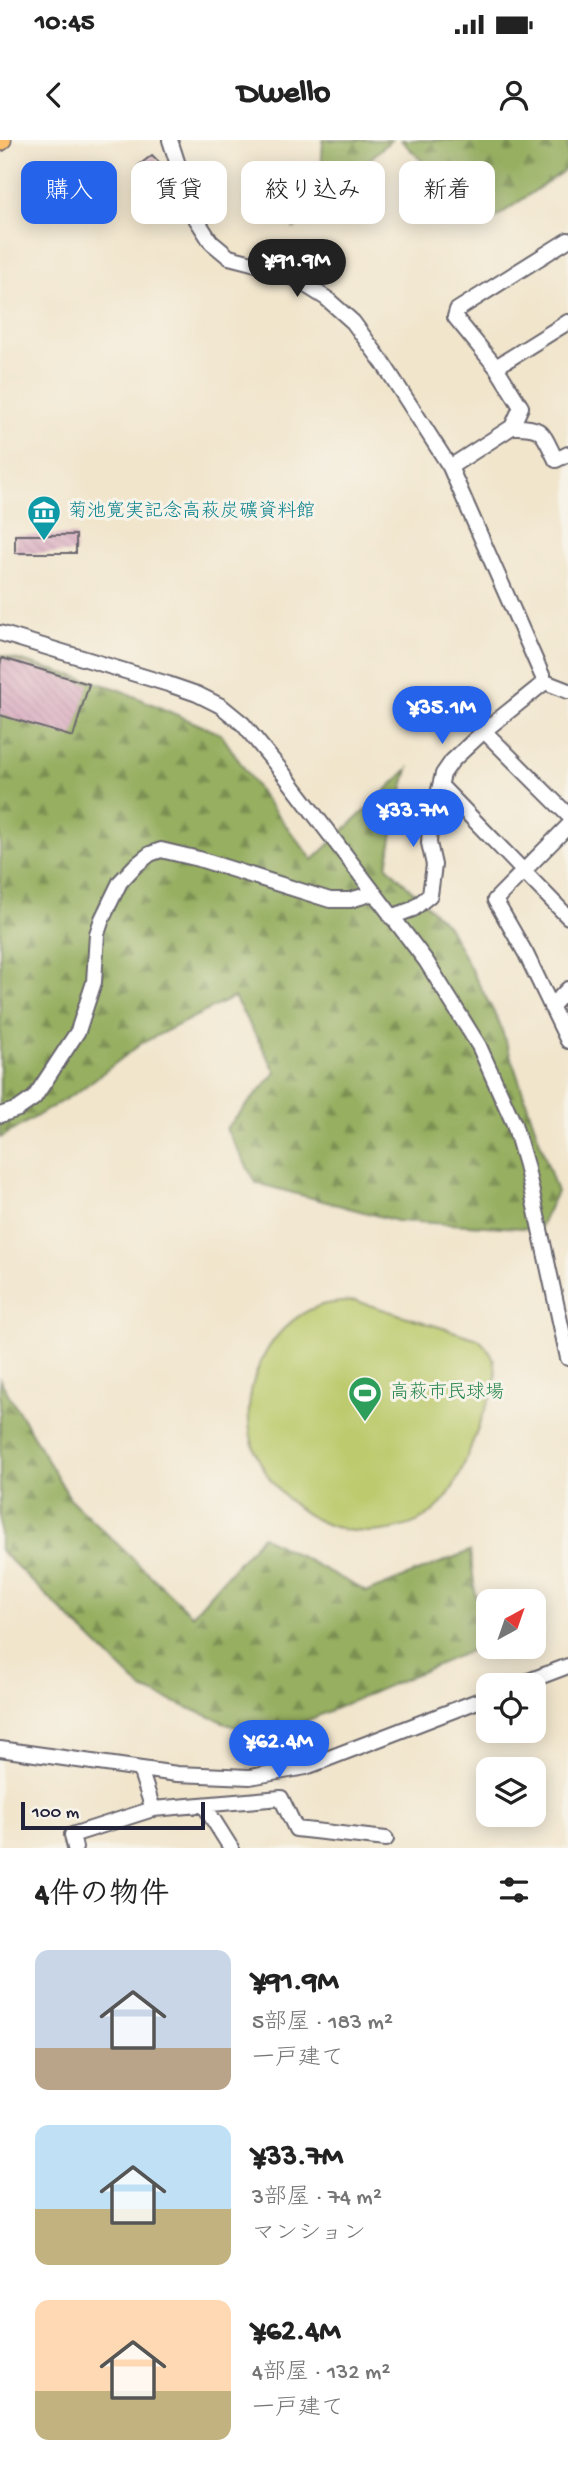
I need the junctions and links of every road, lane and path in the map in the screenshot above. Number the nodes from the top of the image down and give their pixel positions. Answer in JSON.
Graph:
{"nodes":[{"id":1,"x":170,"y":140,"type":"edge"},
{"id":2,"x":568,"y":240,"type":"edge"},
{"id":3,"x":568,"y":322,"type":"edge"},
{"id":4,"x":496,"y":367,"type":"junction"},
{"id":5,"x":512,"y":427,"type":"junction"},
{"id":6,"x":568,"y":454,"type":"edge"},
{"id":7,"x":450,"y":467,"type":"junction"},
{"id":8,"x":0,"y":633,"type":"edge"},
{"id":9,"x":545,"y":682,"type":"junction"},
{"id":10,"x":568,"y":691,"type":"edge"},
{"id":11,"x":484,"y":731,"type":"junction"},
{"id":12,"x":440,"y":785,"type":"junction"},
{"id":13,"x":568,"y":815,"type":"edge"},
{"id":14,"x":568,"y":826,"type":"edge"},
{"id":15,"x":523,"y":872,"type":"junction"},
{"id":16,"x":374,"y":893,"type":"junction"},
{"id":17,"x":391,"y":917,"type":"junction"},
{"id":18,"x":568,"y":917,"type":"edge"},
{"id":19,"x":568,"y":989,"type":"edge"},
{"id":20,"x":551,"y":1007,"type":"junction"},
{"id":21,"x":568,"y":1041,"type":"edge"},
{"id":22,"x":0,"y":1115,"type":"edge"},
{"id":23,"x":568,"y":1358,"type":"edge"},
{"id":24,"x":568,"y":1666,"type":"edge"},
{"id":25,"x":546,"y":1675,"type":"edge"},
{"id":26,"x":476,"y":1702,"type":"edge"},
{"id":27,"x":0,"y":1749,"type":"edge"},
{"id":28,"x":140,"y":1769,"type":"junction"},
{"id":29,"x":204,"y":1805,"type":"junction"},
{"id":30,"x":153,"y":1809,"type":"junction"},
{"id":31,"x":386,"y":1839,"type":"dead end"},
{"id":32,"x":75,"y":1848,"type":"edge"},
{"id":33,"x":231,"y":1848,"type":"edge"}],
"edges":[{"from":1,"to":7,"type":"street"},
{"from":2,"to":4,"type":"street"},
{"from":3,"to":4,"type":"street"},
{"from":4,"to":5,"type":"street"},
{"from":5,"to":6,"type":"street"},
{"from":5,"to":7,"type":"street"},
{"from":7,"to":9,"type":"street"},
{"from":8,"to":16,"type":"street"},
{"from":9,"to":10,"type":"street"},
{"from":9,"to":11,"type":"street"},
{"from":11,"to":12,"type":"street"},
{"from":11,"to":13,"type":"street"},
{"from":12,"to":15,"type":"street"},
{"from":12,"to":17,"type":"street"},
{"from":14,"to":15,"type":"street"},
{"from":15,"to":18,"type":"street"},
{"from":15,"to":20,"type":"street"},
{"from":16,"to":17,"type":"street"},
{"from":16,"to":22,"type":"street"},
{"from":17,"to":23,"type":"street"},
{"from":19,"to":20,"type":"street"},
{"from":20,"to":21,"type":"street"},
{"from":24,"to":25,"type":"street"},
{"from":26,"to":28,"type":"street"},
{"from":27,"to":28,"type":"street"},
{"from":28,"to":30,"type":"street"},
{"from":29,"to":30,"type":"street"},
{"from":29,"to":31,"type":"street"},
{"from":29,"to":33,"type":"street"},
{"from":30,"to":32,"type":"street"}]}
